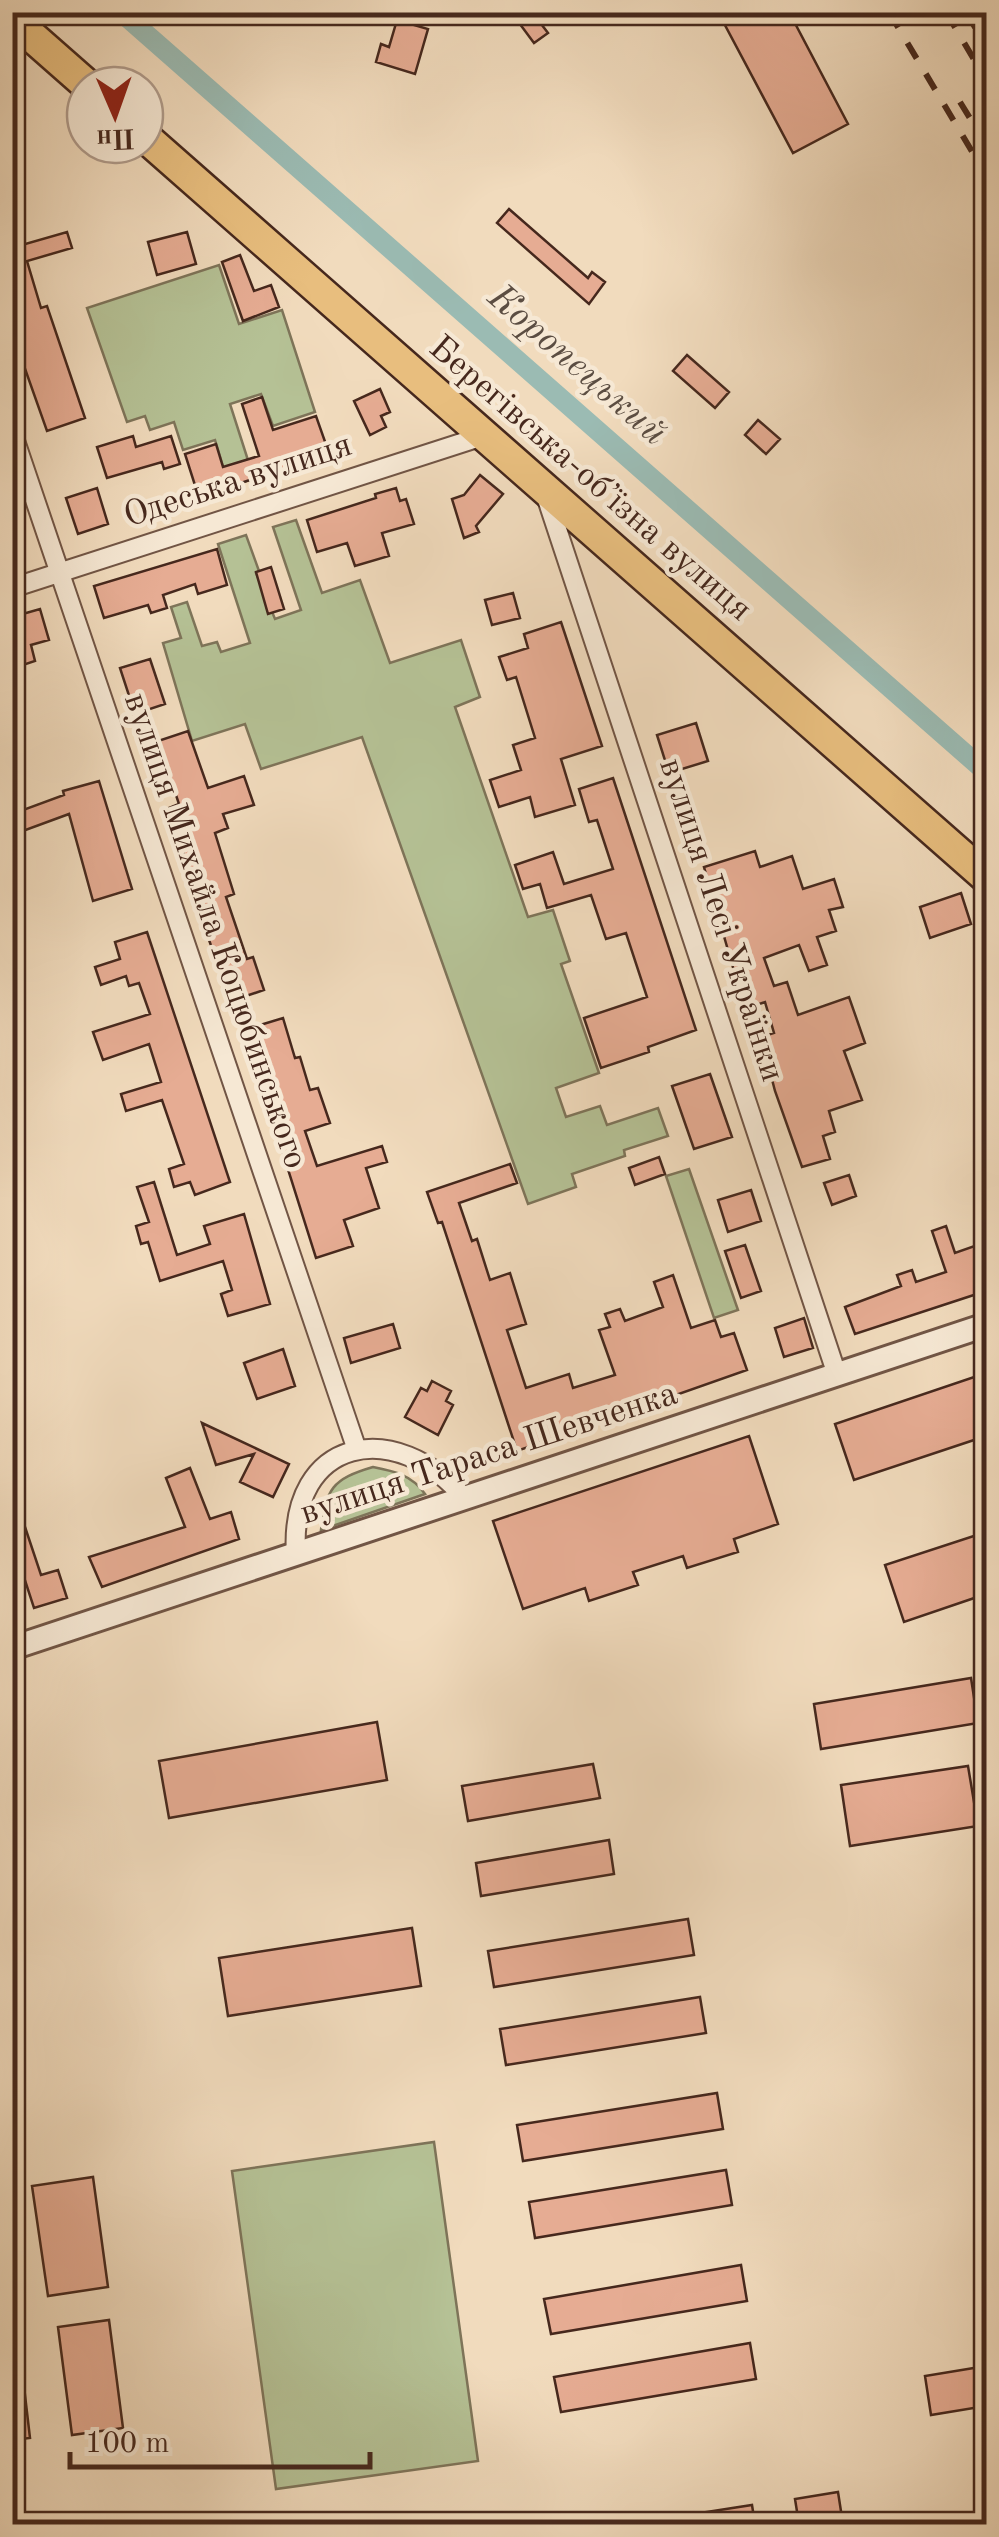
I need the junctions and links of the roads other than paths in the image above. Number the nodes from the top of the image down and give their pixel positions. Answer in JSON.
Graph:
{"nodes":[{"id":1,"x":12,"y":19,"type":"edge"},
{"id":2,"x":65,"y":66,"type":"edge"},
{"id":3,"x":165,"y":154,"type":"edge"},
{"id":4,"x":12,"y":432,"type":"edge"},
{"id":5,"x":483,"y":436,"type":"junction"},
{"id":6,"x":543,"y":486,"type":"junction"},
{"id":7,"x":59,"y":573,"type":"junction"},
{"id":8,"x":12,"y":588,"type":"edge"},
{"id":9,"x":986,"y":877,"type":"edge"},
{"id":10,"x":986,"y":1326,"type":"edge"},
{"id":11,"x":837,"y":1375,"type":"junction"},
{"id":12,"x":357,"y":1450,"type":"junction"},
{"id":13,"x":465,"y":1499,"type":"junction"},
{"id":14,"x":296,"y":1555,"type":"junction"},
{"id":15,"x":12,"y":1648,"type":"edge"}],
"edges":[{"from":1,"to":2,"type":"highway"},
{"from":3,"to":5,"type":"highway","name":"Берегівська-обʼїзна вулиця"},
{"from":4,"to":7,"type":"street","name":"вулиця Михайла Коцюбинського"},
{"from":5,"to":6,"type":"highway","name":"Берегівська-обʼїзна вулиця"},
{"from":5,"to":7,"type":"street","name":"Одеська вулиця"},
{"from":6,"to":9,"type":"highway","name":"Берегівська-обʼїзна вулиця"},
{"from":6,"to":11,"type":"street","name":"вулиця Лесі Українки"},
{"from":7,"to":8,"type":"street","name":"Одеська вулиця"},
{"from":7,"to":12,"type":"street","name":"вулиця Михайла Коцюбинського"},
{"from":10,"to":11,"type":"street","name":"вулиця Тараса Шевченка"},
{"from":11,"to":13,"type":"street","name":"вулиця Тараса Шевченка"},
{"from":12,"to":13,"type":"street"},
{"from":12,"to":14,"type":"street"},
{"from":13,"to":14,"type":"street","name":"вулиця Тараса Шевченка"},
{"from":14,"to":15,"type":"street","name":"вулиця Тараса Шевченка"}]}
